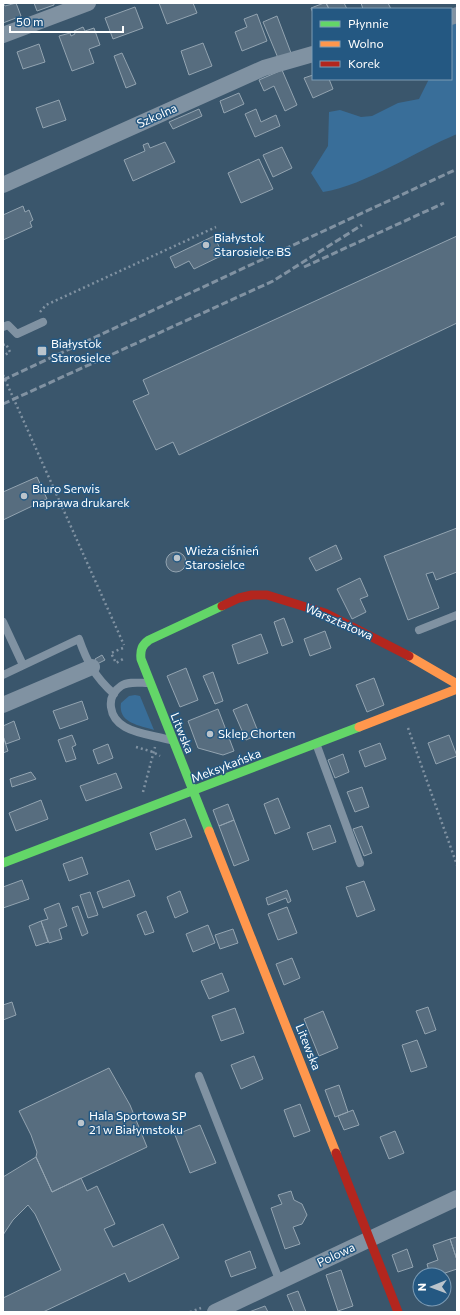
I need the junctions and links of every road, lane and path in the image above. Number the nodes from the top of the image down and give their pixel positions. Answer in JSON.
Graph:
{"nodes":[{"id":1,"x":88,"y":3,"type":"edge"},
{"id":2,"x":3,"y":35,"type":"edge"},
{"id":3,"x":312,"y":54,"type":"edge"},
{"id":4,"x":3,"y":185,"type":"edge"},
{"id":5,"x":216,"y":227,"type":"dead end"},
{"id":6,"x":43,"y":322,"type":"joint"},
{"id":7,"x":3,"y":327,"type":"edge"},
{"id":8,"x":3,"y":345,"type":"edge"},
{"id":9,"x":3,"y":356,"type":"edge"},
{"id":10,"x":3,"y":375,"type":"edge"},
{"id":11,"x":457,"y":615,"type":"edge"},
{"id":12,"x":3,"y":622,"type":"edge"},
{"id":13,"x":419,"y":630,"type":"dead end"},
{"id":14,"x":128,"y":645,"type":"dead end"},
{"id":15,"x":127,"y":652,"type":"dead end"},
{"id":16,"x":125,"y":658,"type":"dead end"},
{"id":17,"x":23,"y":665,"type":"junction"},
{"id":18,"x":92,"y":667,"type":"junction"},
{"id":19,"x":3,"y":675,"type":"edge"},
{"id":20,"x":149,"y":683,"type":"junction"},
{"id":21,"x":457,"y":684,"type":"edge"},
{"id":22,"x":457,"y":688,"type":"edge"},
{"id":23,"x":114,"y":694,"type":"junction"},
{"id":24,"x":3,"y":705,"type":"edge"},
{"id":25,"x":401,"y":710,"type":"junction"},
{"id":26,"x":171,"y":740,"type":"junction"},
{"id":27,"x":316,"y":744,"type":"junction"},
{"id":28,"x":136,"y":747,"type":"dead end"},
{"id":29,"x":154,"y":752,"type":"junction"},
{"id":30,"x":166,"y":761,"type":"dead end"},
{"id":31,"x":193,"y":792,"type":"junction"},
{"id":32,"x":142,"y":794,"type":"dead end"},
{"id":33,"x":3,"y":863,"type":"edge"},
{"id":34,"x":360,"y":863,"type":"dead end"},
{"id":35,"x":457,"y":865,"type":"edge"},
{"id":36,"x":199,"y":1076,"type":"dead end"},
{"id":37,"x":457,"y":1198,"type":"edge"},
{"id":38,"x":369,"y":1240,"type":"junction"},
{"id":39,"x":280,"y":1282,"type":"junction"},
{"id":40,"x":215,"y":1312,"type":"edge"},
{"id":41,"x":398,"y":1312,"type":"edge"}],
"edges":[{"from":1,"to":2,"type":"street"},
{"from":3,"to":4,"type":"street","name":"Szkolna"},
{"from":5,"to":6,"type":"path"},
{"from":6,"to":7,"type":"lane"},
{"from":8,"to":9,"type":"path"},
{"from":10,"to":15,"type":"path"},
{"from":11,"to":13,"type":"lane"},
{"from":12,"to":17,"type":"lane"},
{"from":14,"to":16,"type":"path"},
{"from":17,"to":18,"type":"lane"},
{"from":17,"to":19,"type":"lane"},
{"from":18,"to":23,"type":"lane"},
{"from":18,"to":24,"type":"street"},
{"from":20,"to":21,"type":"street","name":"Warsztatowa"},
{"from":20,"to":23,"type":"lane"},
{"from":20,"to":26,"type":"street","name":"Litwska"},
{"from":22,"to":25,"type":"street","name":"Meksykańska"},
{"from":23,"to":26,"type":"lane"},
{"from":25,"to":27,"type":"street","name":"Meksykańska"},
{"from":25,"to":35,"type":"path"},
{"from":26,"to":31,"type":"street","name":"Litwska"},
{"from":27,"to":31,"type":"street","name":"Meksykańska"},
{"from":27,"to":34,"type":"lane"},
{"from":28,"to":29,"type":"path"},
{"from":29,"to":30,"type":"path"},
{"from":29,"to":32,"type":"path"},
{"from":31,"to":33,"type":"street","name":"Meksykańska"},
{"from":31,"to":38,"type":"street","name":"Litewska"},
{"from":36,"to":39,"type":"lane"},
{"from":37,"to":38,"type":"street","name":"Polowa"},
{"from":38,"to":39,"type":"street","name":"Polowa"},
{"from":38,"to":41,"type":"street","name":"Litewska"},
{"from":39,"to":40,"type":"street","name":"Polowa"}]}
